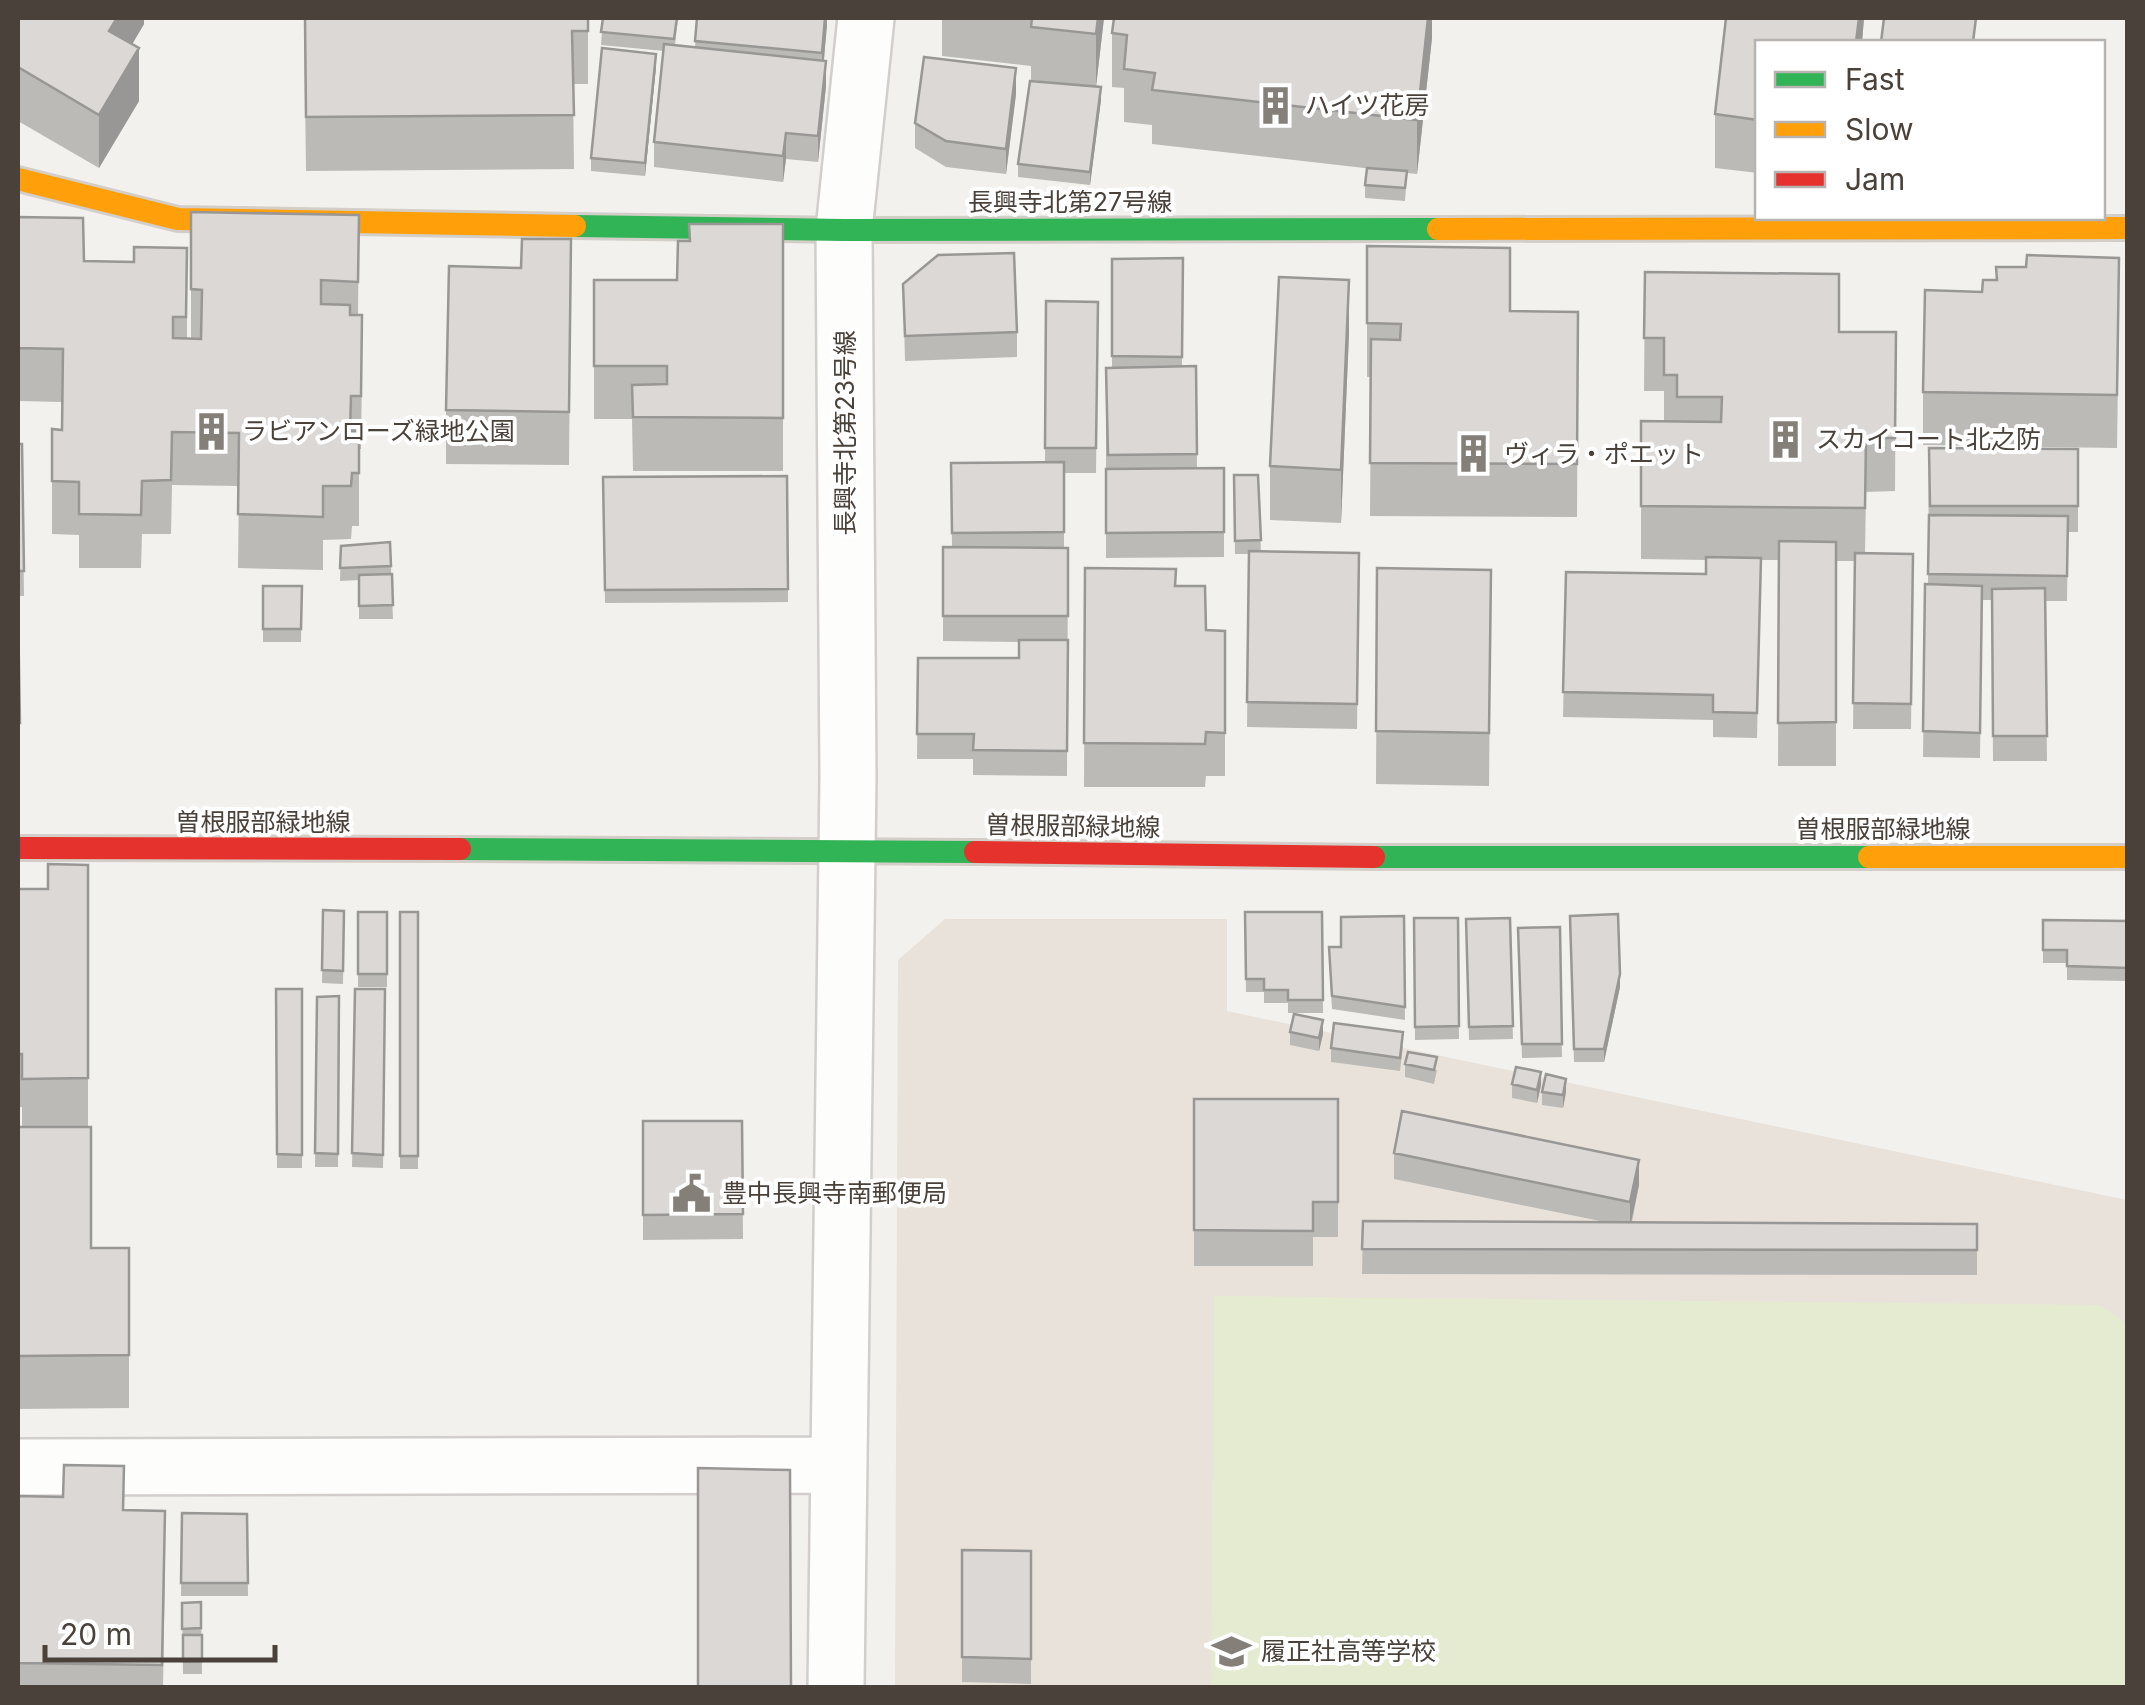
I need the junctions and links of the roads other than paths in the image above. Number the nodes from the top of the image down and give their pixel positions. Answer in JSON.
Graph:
{"nodes":[{"id":1,"x":866,"y":18,"type":"edge"},
{"id":2,"x":18,"y":179,"type":"edge"},
{"id":3,"x":2128,"y":228,"type":"edge"},
{"id":4,"x":844,"y":230,"type":"junction"},
{"id":5,"x":18,"y":848,"type":"edge"},
{"id":6,"x":847,"y":850,"type":"junction"},
{"id":7,"x":2128,"y":856,"type":"edge"},
{"id":8,"x":836,"y":1465,"type":"junction"},
{"id":9,"x":18,"y":1467,"type":"edge"},
{"id":10,"x":836,"y":1688,"type":"edge"}],
"edges":[{"from":1,"to":4,"type":"street","name":"長興寺北第23号線"},
{"from":2,"to":4,"type":"street","name":"長興寺北第27号線"},
{"from":3,"to":4,"type":"street","name":"長興寺北第27号線"},
{"from":4,"to":6,"type":"street","name":"長興寺北第23号線"},
{"from":5,"to":6,"type":"street","name":"曽根服部緑地線"},
{"from":6,"to":7,"type":"street","name":"曽根服部緑地線"},
{"from":6,"to":8,"type":"street","name":"長興寺北第23号線"},
{"from":8,"to":9,"type":"street"},
{"from":8,"to":10,"type":"street","name":"長興寺北第23号線"}]}
